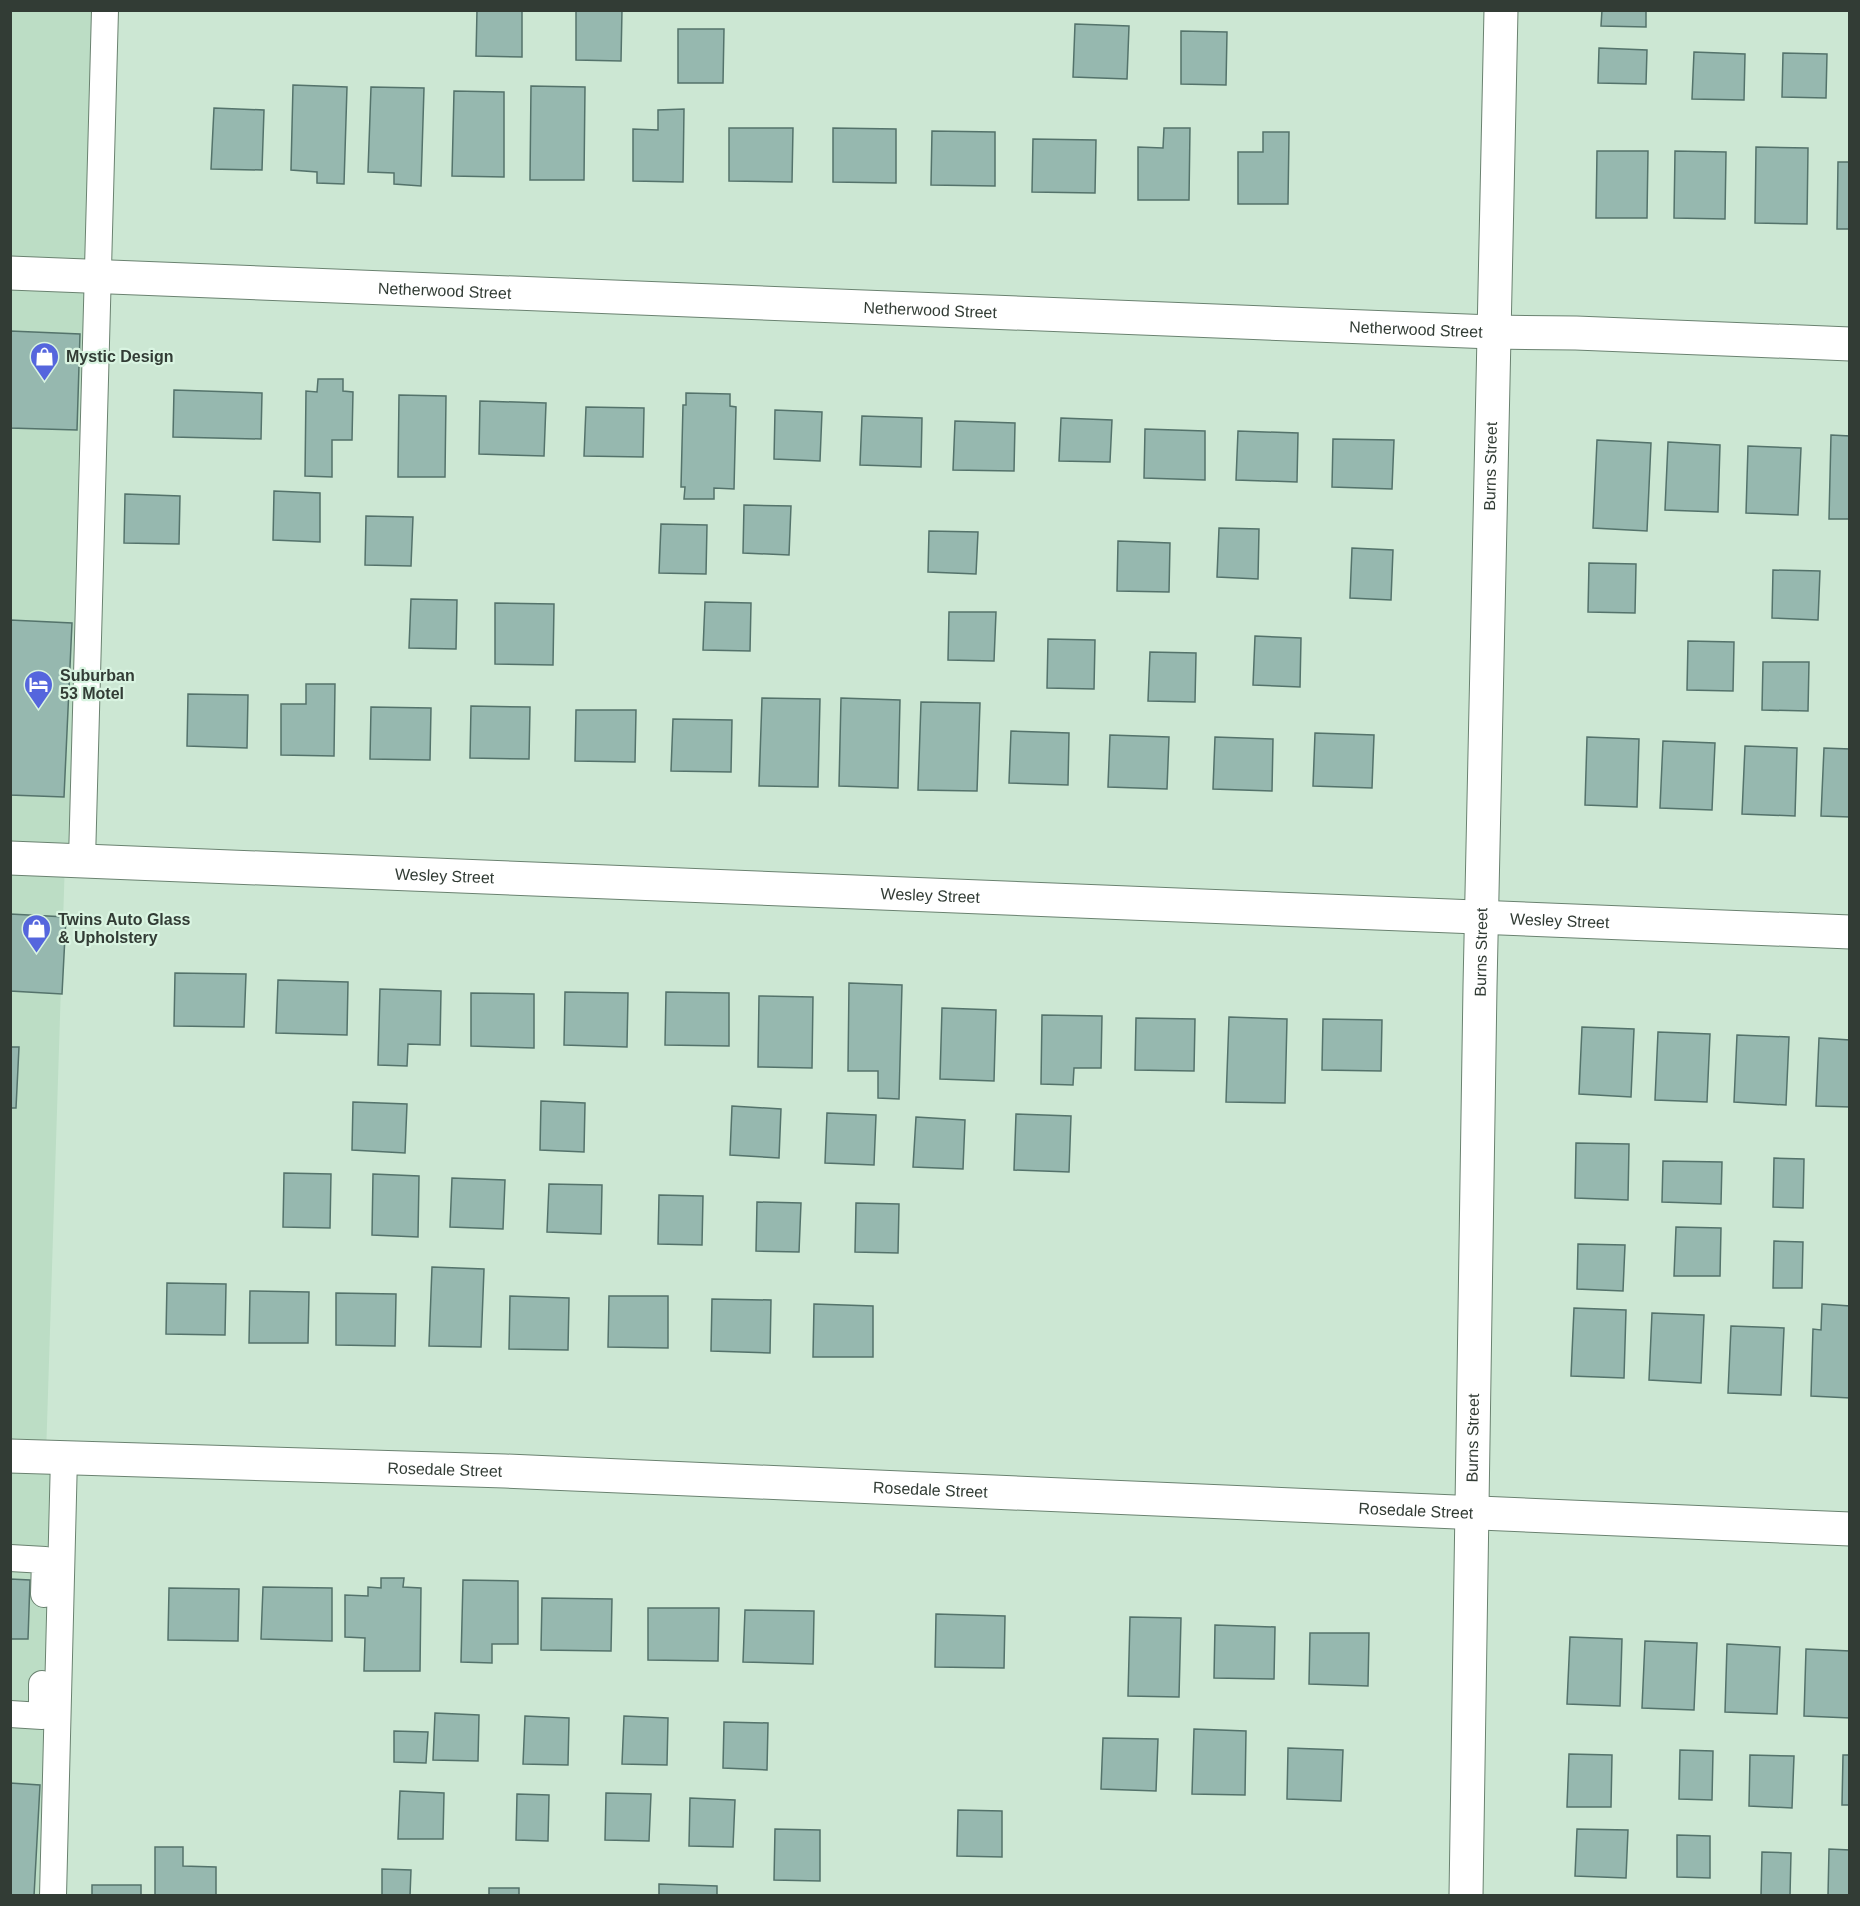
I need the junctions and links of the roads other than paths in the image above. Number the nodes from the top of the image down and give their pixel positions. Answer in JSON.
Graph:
{"nodes":[{"id":1,"x":105,"y":10,"type":"edge"},
{"id":2,"x":1501,"y":10,"type":"edge"},
{"id":3,"x":10,"y":273,"type":"edge"},
{"id":4,"x":98,"y":276,"type":"junction"},
{"id":5,"x":1492,"y":332,"type":"junction"},
{"id":6,"x":1850,"y":344,"type":"edge"},
{"id":7,"x":10,"y":858,"type":"edge"},
{"id":8,"x":82,"y":860,"type":"junction"},
{"id":9,"x":1481,"y":918,"type":"junction"},
{"id":10,"x":1850,"y":932,"type":"edge"},
{"id":11,"x":10,"y":1456,"type":"edge"},
{"id":12,"x":64,"y":1457,"type":"junction"},
{"id":13,"x":1470,"y":1513,"type":"junction"},
{"id":14,"x":1850,"y":1529,"type":"edge"},
{"id":15,"x":10,"y":1558,"type":"edge"},
{"id":16,"x":10,"y":1714,"type":"edge"},
{"id":17,"x":53,"y":1896,"type":"edge"},
{"id":18,"x":1466,"y":1896,"type":"edge"}],
"edges":[{"from":1,"to":4,"type":"lane"},
{"from":2,"to":5,"type":"street","name":"Burns Street"},
{"from":3,"to":4,"type":"street","name":"Netherwood Street"},
{"from":4,"to":5,"type":"street","name":"Netherwood Street"},
{"from":4,"to":8,"type":"lane"},
{"from":5,"to":6,"type":"street","name":"Netherwood Street"},
{"from":5,"to":9,"type":"street","name":"Burns Street"},
{"from":7,"to":8,"type":"street","name":"Wesley Street"},
{"from":8,"to":9,"type":"street","name":"Wesley Street"},
{"from":9,"to":10,"type":"street","name":"Wesley Street"},
{"from":9,"to":13,"type":"street","name":"Burns Street"},
{"from":11,"to":12,"type":"street","name":"Rosedale Street"},
{"from":12,"to":13,"type":"street","name":"Rosedale Street"},
{"from":12,"to":17,"type":"lane"},
{"from":13,"to":14,"type":"street","name":"Rosedale Street"},
{"from":13,"to":18,"type":"street","name":"Burns Street"},
{"from":15,"to":16,"type":"lane"}]}
